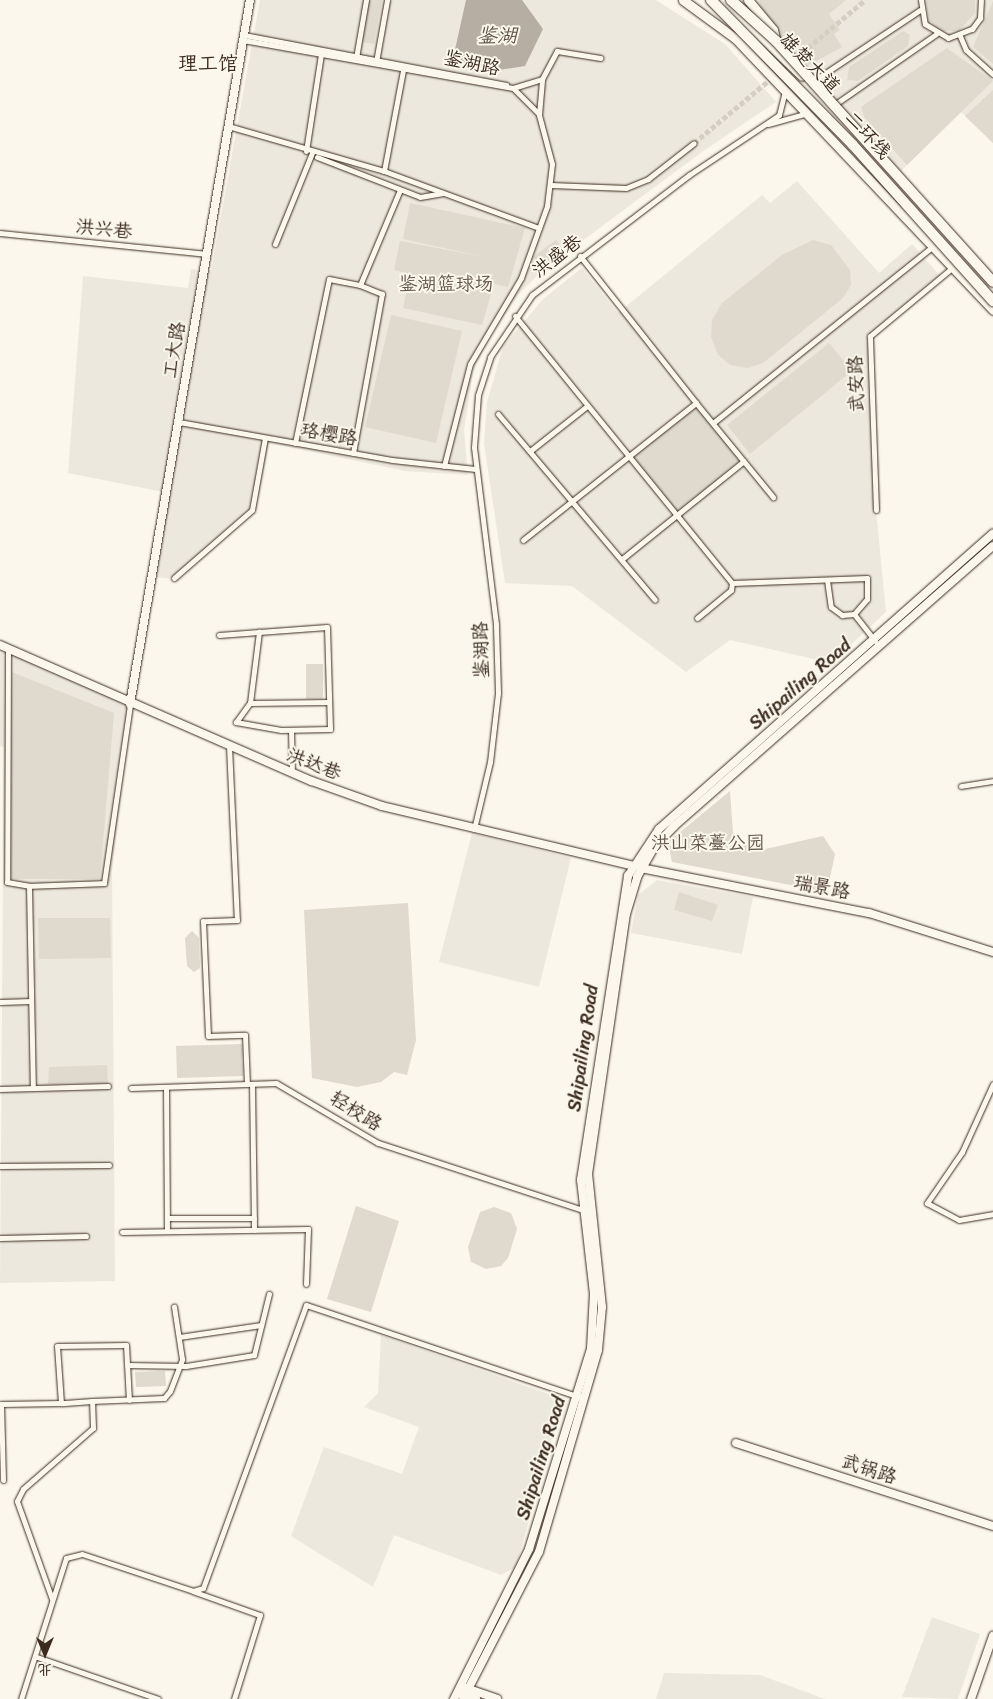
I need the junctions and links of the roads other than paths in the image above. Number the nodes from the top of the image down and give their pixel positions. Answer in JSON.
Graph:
{"nodes":[{"id":1,"x":250,"y":0,"type":"edge"},
{"id":2,"x":366,"y":0,"type":"edge"},
{"id":3,"x":387,"y":0,"type":"edge"},
{"id":4,"x":683,"y":0,"type":"edge"},
{"id":5,"x":711,"y":0,"type":"edge"},
{"id":6,"x":722,"y":0,"type":"edge"},
{"id":7,"x":741,"y":0,"type":"edge"},
{"id":8,"x":748,"y":0,"type":"edge"},
{"id":9,"x":921,"y":0,"type":"edge"},
{"id":10,"x":980,"y":0,"type":"edge"},
{"id":11,"x":731,"y":4,"type":"edge"},
{"id":12,"x":920,"y":10,"type":"junction"},
{"id":13,"x":936,"y":34,"type":"junction"},
{"id":14,"x":960,"y":36,"type":"junction"},
{"id":15,"x":244,"y":37,"type":"junction"},
{"id":16,"x":776,"y":41,"type":"junction"},
{"id":17,"x":321,"y":54,"type":"junction"},
{"id":18,"x":356,"y":58,"type":"junction"},
{"id":19,"x":600,"y":58,"type":"dead end"},
{"id":20,"x":376,"y":62,"type":"junction"},
{"id":21,"x":403,"y":70,"type":"junction"},
{"id":22,"x":993,"y":74,"type":"edge"},
{"id":23,"x":542,"y":79,"type":"junction"},
{"id":24,"x":810,"y":84,"type":"junction"},
{"id":25,"x":785,"y":87,"type":"junction"},
{"id":26,"x":513,"y":88,"type":"junction"},
{"id":27,"x":831,"y":107,"type":"junction"},
{"id":28,"x":808,"y":113,"type":"junction"},
{"id":29,"x":539,"y":115,"type":"junction"},
{"id":30,"x":228,"y":126,"type":"junction"},
{"id":31,"x":754,"y":130,"type":"junction"},
{"id":32,"x":694,"y":143,"type":"tunnel mouth"},
{"id":33,"x":306,"y":151,"type":"junction"},
{"id":34,"x":312,"y":154,"type":"junction"},
{"id":35,"x":384,"y":171,"type":"junction"},
{"id":36,"x":551,"y":185,"type":"junction"},
{"id":37,"x":400,"y":190,"type":"junction"},
{"id":38,"x":443,"y":193,"type":"junction"},
{"id":39,"x":539,"y":228,"type":"junction"},
{"id":40,"x":0,"y":233,"type":"edge"},
{"id":41,"x":276,"y":244,"type":"dead end"},
{"id":42,"x":933,"y":245,"type":"junction"},
{"id":43,"x":205,"y":254,"type":"junction"},
{"id":44,"x":580,"y":256,"type":"junction"},
{"id":45,"x":954,"y":267,"type":"junction"},
{"id":46,"x":993,"y":269,"type":"edge"},
{"id":47,"x":991,"y":281,"type":"edge"},
{"id":48,"x":360,"y":285,"type":"junction"},
{"id":49,"x":993,"y":301,"type":"edge"},
{"id":50,"x":993,"y":310,"type":"edge"},
{"id":51,"x":515,"y":316,"type":"junction"},
{"id":52,"x":696,"y":403,"type":"junction"},
{"id":53,"x":587,"y":406,"type":"junction"},
{"id":54,"x":498,"y":414,"type":"dead end"},
{"id":55,"x":179,"y":422,"type":"junction"},
{"id":56,"x":713,"y":423,"type":"junction"},
{"id":57,"x":264,"y":438,"type":"junction"},
{"id":58,"x":295,"y":443,"type":"junction"},
{"id":59,"x":530,"y":451,"type":"junction"},
{"id":60,"x":353,"y":453,"type":"junction"},
{"id":61,"x":628,"y":456,"type":"junction"},
{"id":62,"x":744,"y":461,"type":"junction"},
{"id":63,"x":444,"y":466,"type":"junction"},
{"id":64,"x":476,"y":469,"type":"junction"},
{"id":65,"x":773,"y":497,"type":"dead end"},
{"id":66,"x":572,"y":500,"type":"junction"},
{"id":67,"x":876,"y":510,"type":"dead end"},
{"id":68,"x":676,"y":516,"type":"junction"},
{"id":69,"x":993,"y":534,"type":"edge"},
{"id":70,"x":523,"y":540,"type":"dead end"},
{"id":71,"x":992,"y":547,"type":"edge"},
{"id":72,"x":622,"y":559,"type":"junction"},
{"id":73,"x":174,"y":578,"type":"dead end"},
{"id":74,"x":827,"y":580,"type":"junction"},
{"id":75,"x":732,"y":583,"type":"junction"},
{"id":76,"x":655,"y":600,"type":"dead end"},
{"id":77,"x":854,"y":614,"type":"junction"},
{"id":78,"x":697,"y":618,"type":"dead end"},
{"id":79,"x":259,"y":632,"type":"junction"},
{"id":80,"x":219,"y":634,"type":"dead end"},
{"id":81,"x":876,"y":643,"type":"junction"},
{"id":82,"x":4,"y":647,"type":"edge"},
{"id":83,"x":329,"y":702,"type":"junction"},
{"id":84,"x":250,"y":703,"type":"junction"},
{"id":85,"x":130,"y":704,"type":"junction"},
{"id":86,"x":291,"y":730,"type":"junction"},
{"id":87,"x":229,"y":746,"type":"junction"},
{"id":88,"x":292,"y":773,"type":"junction"},
{"id":89,"x":993,"y":781,"type":"edge"},
{"id":90,"x":961,"y":786,"type":"dead end"},
{"id":91,"x":474,"y":829,"type":"junction"},
{"id":92,"x":637,"y":867,"type":"junction"},
{"id":93,"x":29,"y":886,"type":"junction"},
{"id":94,"x":993,"y":952,"type":"edge"},
{"id":95,"x":30,"y":1001,"type":"junction"},
{"id":96,"x":0,"y":1002,"type":"edge"},
{"id":97,"x":250,"y":1084,"type":"junction"},
{"id":98,"x":993,"y":1084,"type":"edge"},
{"id":99,"x":108,"y":1086,"type":"dead end"},
{"id":100,"x":166,"y":1086,"type":"junction"},
{"id":101,"x":33,"y":1088,"type":"junction"},
{"id":102,"x":131,"y":1088,"type":"dead end"},
{"id":103,"x":0,"y":1089,"type":"edge"},
{"id":104,"x":109,"y":1165,"type":"dead end"},
{"id":105,"x":0,"y":1166,"type":"edge"},
{"id":106,"x":586,"y":1211,"type":"junction"},
{"id":107,"x":993,"y":1214,"type":"edge"},
{"id":108,"x":168,"y":1218,"type":"junction"},
{"id":109,"x":254,"y":1218,"type":"junction"},
{"id":110,"x":254,"y":1230,"type":"junction"},
{"id":111,"x":167,"y":1231,"type":"junction"},
{"id":112,"x":122,"y":1232,"type":"dead end"},
{"id":113,"x":86,"y":1236,"type":"dead end"},
{"id":114,"x":0,"y":1238,"type":"edge"},
{"id":115,"x":306,"y":1284,"type":"dead end"},
{"id":116,"x":269,"y":1294,"type":"dead end"},
{"id":117,"x":174,"y":1307,"type":"dead end"},
{"id":118,"x":261,"y":1325,"type":"junction"},
{"id":119,"x":179,"y":1337,"type":"junction"},
{"id":120,"x":182,"y":1364,"type":"junction"},
{"id":121,"x":127,"y":1365,"type":"junction"},
{"id":122,"x":581,"y":1398,"type":"junction"},
{"id":123,"x":129,"y":1400,"type":"junction"},
{"id":124,"x":92,"y":1401,"type":"junction"},
{"id":125,"x":61,"y":1402,"type":"junction"},
{"id":126,"x":736,"y":1443,"type":"dead end"},
{"id":127,"x":3,"y":1480,"type":"dead end"},
{"id":128,"x":993,"y":1526,"type":"edge"},
{"id":129,"x":193,"y":1591,"type":"junction"},
{"id":130,"x":53,"y":1599,"type":"junction"},
{"id":131,"x":993,"y":1636,"type":"edge"},
{"id":132,"x":37,"y":1657,"type":"junction"},
{"id":133,"x":457,"y":1692,"type":"edge"},
{"id":134,"x":465,"y":1694,"type":"edge"},
{"id":135,"x":20,"y":1699,"type":"edge"},
{"id":136,"x":158,"y":1699,"type":"edge"},
{"id":137,"x":234,"y":1699,"type":"edge"},
{"id":138,"x":476,"y":1699,"type":"edge"},
{"id":139,"x":497,"y":1699,"type":"edge"},
{"id":140,"x":971,"y":1699,"type":"edge"}],
"edges":[{"from":1,"to":15,"type":"street","name":"工大路"},
{"from":2,"to":18,"type":"street"},
{"from":3,"to":20,"type":"street"},
{"from":4,"to":25,"type":"main road"},
{"from":5,"to":49,"type":"highway","name":"二环线","bridge":true},
{"from":6,"to":11,"type":"main road","name":"雄楚大道"},
{"from":7,"to":11,"type":"street"},
{"from":8,"to":16,"type":"main road"},
{"from":9,"to":12,"type":"street"},
{"from":10,"to":14,"type":"street"},
{"from":11,"to":16,"type":"highway","bridge":true},
{"from":11,"to":24,"type":"main road","name":"雄楚大道"},
{"from":12,"to":13,"type":"street"},
{"from":12,"to":24,"type":"street"},
{"from":13,"to":14,"type":"street"},
{"from":13,"to":27,"type":"street"},
{"from":14,"to":22,"type":"street"},
{"from":15,"to":17,"type":"street","name":"鉴湖路"},
{"from":15,"to":18,"type":"street","name":"鉴湖路"},
{"from":15,"to":30,"type":"street","name":"工大路"},
{"from":16,"to":47,"type":"highway","bridge":true},
{"from":17,"to":18,"type":"street","name":"鉴湖路"},
{"from":17,"to":33,"type":"street"},
{"from":18,"to":20,"type":"street","name":"鉴湖路"},
{"from":19,"to":23,"type":"street"},
{"from":20,"to":21,"type":"street","name":"鉴湖路"},
{"from":20,"to":26,"type":"street","name":"鉴湖路"},
{"from":21,"to":26,"type":"street","name":"鉴湖路"},
{"from":21,"to":35,"type":"street"},
{"from":23,"to":26,"type":"street"},
{"from":23,"to":29,"type":"street"},
{"from":24,"to":27,"type":"main road","name":"雄楚大道"},
{"from":25,"to":28,"type":"main road"},
{"from":25,"to":31,"type":"street","name":"洪盛巷"},
{"from":26,"to":29,"type":"street"},
{"from":27,"to":47,"type":"main road","name":"雄楚大道"},
{"from":28,"to":31,"type":"street","name":"洪盛巷"},
{"from":28,"to":42,"type":"main road"},
{"from":29,"to":36,"type":"street"},
{"from":30,"to":33,"type":"street"},
{"from":30,"to":43,"type":"street","name":"工大路"},
{"from":31,"to":44,"type":"street","name":"洪盛巷"},
{"from":32,"to":36,"type":"street"},
{"from":33,"to":34,"type":"street"},
{"from":34,"to":35,"type":"street"},
{"from":34,"to":37,"type":"street"},
{"from":34,"to":41,"type":"street"},
{"from":35,"to":38,"type":"street"},
{"from":36,"to":39,"type":"street"},
{"from":37,"to":38,"type":"street"},
{"from":37,"to":48,"type":"street"},
{"from":38,"to":39,"type":"street"},
{"from":39,"to":63,"type":"street"},
{"from":40,"to":43,"type":"street","name":"洪兴巷"},
{"from":42,"to":45,"type":"main road"},
{"from":42,"to":56,"type":"street"},
{"from":43,"to":55,"type":"street","name":"工大路"},
{"from":44,"to":51,"type":"street","name":"洪盛巷"},
{"from":44,"to":52,"type":"street"},
{"from":45,"to":50,"type":"main road"},
{"from":45,"to":67,"type":"street","name":"武安路"},
{"from":46,"to":47,"type":"street"},
{"from":48,"to":58,"type":"street"},
{"from":48,"to":60,"type":"street"},
{"from":51,"to":53,"type":"street"},
{"from":51,"to":64,"type":"street","name":"洪盛巷"},
{"from":52,"to":56,"type":"street"},
{"from":52,"to":61,"type":"street"},
{"from":53,"to":59,"type":"street"},
{"from":53,"to":61,"type":"street"},
{"from":54,"to":59,"type":"street"},
{"from":55,"to":57,"type":"street","name":"珞樱路"},
{"from":55,"to":85,"type":"street","name":"工大路"},
{"from":56,"to":62,"type":"street"},
{"from":57,"to":58,"type":"street","name":"珞樱路"},
{"from":57,"to":73,"type":"street"},
{"from":58,"to":60,"type":"street","name":"珞樱路"},
{"from":59,"to":66,"type":"street"},
{"from":60,"to":63,"type":"street","name":"珞樱路"},
{"from":61,"to":66,"type":"street"},
{"from":61,"to":68,"type":"street"},
{"from":62,"to":65,"type":"street"},
{"from":62,"to":68,"type":"street"},
{"from":63,"to":64,"type":"street","name":"珞樱路"},
{"from":64,"to":91,"type":"street","name":"鉴湖路"},
{"from":66,"to":70,"type":"street"},
{"from":66,"to":72,"type":"street"},
{"from":68,"to":72,"type":"street"},
{"from":68,"to":75,"type":"street"},
{"from":69,"to":81,"type":"street","name":"Shipailing Road"},
{"from":71,"to":81,"type":"street","name":"Shipailing Road"},
{"from":72,"to":76,"type":"street"},
{"from":74,"to":75,"type":"street"},
{"from":74,"to":77,"type":"street"},
{"from":74,"to":77,"type":"street"},
{"from":75,"to":78,"type":"street"},
{"from":77,"to":81,"type":"street"},
{"from":79,"to":80,"type":"street"},
{"from":79,"to":83,"type":"street"},
{"from":79,"to":84,"type":"street"},
{"from":81,"to":92,"type":"street","name":"Shipailing Road"},
{"from":82,"to":85,"type":"street","name":"洪达巷"},
{"from":82,"to":93,"type":"street"},
{"from":83,"to":84,"type":"street"},
{"from":83,"to":86,"type":"street"},
{"from":84,"to":86,"type":"street"},
{"from":85,"to":87,"type":"street","name":"洪达巷"},
{"from":85,"to":93,"type":"street"},
{"from":86,"to":88,"type":"street"},
{"from":87,"to":88,"type":"street","name":"洪达巷"},
{"from":87,"to":97,"type":"street"},
{"from":88,"to":91,"type":"street","name":"洪达巷"},
{"from":89,"to":90,"type":"street"},
{"from":91,"to":92,"type":"street","name":"洪达巷"},
{"from":92,"to":94,"type":"street","name":"瑞景路"},
{"from":92,"to":106,"type":"street","name":"Shipailing Road"},
{"from":93,"to":95,"type":"street"},
{"from":95,"to":96,"type":"street"},
{"from":95,"to":101,"type":"street"},
{"from":97,"to":100,"type":"street","name":"轻校路"},
{"from":97,"to":106,"type":"street","name":"轻校路"},
{"from":97,"to":109,"type":"street"},
{"from":98,"to":107,"type":"street"},
{"from":99,"to":101,"type":"street"},
{"from":100,"to":102,"type":"street","name":"轻校路"},
{"from":100,"to":108,"type":"street"},
{"from":101,"to":103,"type":"street"},
{"from":104,"to":105,"type":"street"},
{"from":106,"to":122,"type":"street","name":"Shipailing Road"},
{"from":108,"to":109,"type":"street"},
{"from":108,"to":111,"type":"street"},
{"from":109,"to":110,"type":"street"},
{"from":110,"to":111,"type":"street"},
{"from":110,"to":115,"type":"street"},
{"from":111,"to":112,"type":"street"},
{"from":113,"to":114,"type":"street"},
{"from":116,"to":118,"type":"street"},
{"from":117,"to":119,"type":"street"},
{"from":118,"to":119,"type":"street"},
{"from":118,"to":120,"type":"street"},
{"from":119,"to":120,"type":"street"},
{"from":120,"to":121,"type":"street"},
{"from":120,"to":123,"type":"street"},
{"from":121,"to":123,"type":"street"},
{"from":121,"to":125,"type":"street"},
{"from":122,"to":129,"type":"street"},
{"from":122,"to":133,"type":"street","name":"Shipailing Road"},
{"from":122,"to":134,"type":"street","name":"Shipailing Road"},
{"from":123,"to":124,"type":"street"},
{"from":124,"to":125,"type":"street"},
{"from":124,"to":130,"type":"street"},
{"from":125,"to":127,"type":"street"},
{"from":126,"to":128,"type":"street","name":"武锅路"},
{"from":129,"to":130,"type":"street"},
{"from":129,"to":137,"type":"street"},
{"from":130,"to":132,"type":"street"},
{"from":131,"to":140,"type":"street"},
{"from":132,"to":135,"type":"street"},
{"from":132,"to":136,"type":"street"},
{"from":133,"to":134,"type":"street"},
{"from":134,"to":138,"type":"street"},
{"from":134,"to":139,"type":"street"}]}
